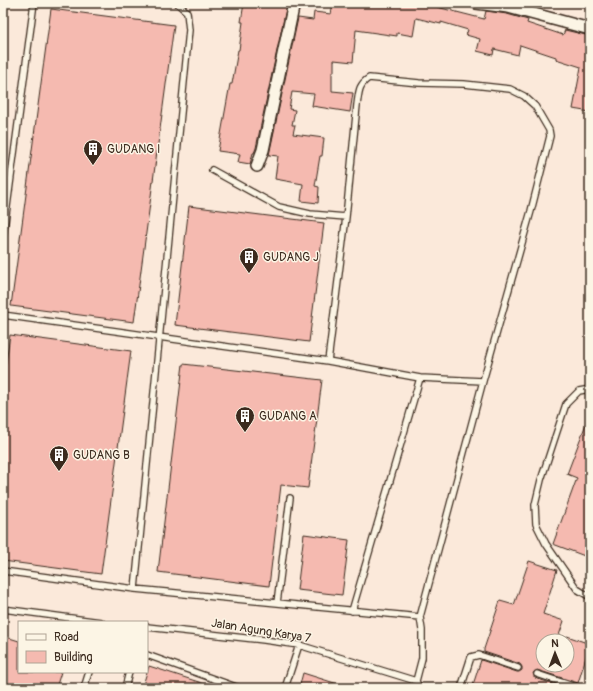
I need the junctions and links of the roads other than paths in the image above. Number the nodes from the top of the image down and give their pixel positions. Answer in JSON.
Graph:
{"nodes":[{"id":1,"x":34,"y":3,"type":"edge"},
{"id":2,"x":177,"y":3,"type":"edge"},
{"id":3,"x":294,"y":3,"type":"edge"},
{"id":4,"x":476,"y":3,"type":"edge"},
{"id":5,"x":508,"y":5,"type":"edge"},
{"id":6,"x":590,"y":29,"type":"edge"},
{"id":7,"x":257,"y":166,"type":"dead end"},
{"id":8,"x":212,"y":170,"type":"dead end"},
{"id":9,"x":346,"y":217,"type":"junction"},
{"id":10,"x":3,"y":237,"type":"edge"},
{"id":11,"x":3,"y":315,"type":"edge"},
{"id":12,"x":159,"y":338,"type":"junction"},
{"id":13,"x":328,"y":361,"type":"junction"},
{"id":14,"x":420,"y":378,"type":"junction"},
{"id":15,"x":483,"y":381,"type":"junction"},
{"id":16,"x":590,"y":389,"type":"edge"},
{"id":17,"x":290,"y":498,"type":"dead end"},
{"id":18,"x":3,"y":571,"type":"edge"},
{"id":19,"x":135,"y":589,"type":"junction"},
{"id":20,"x":590,"y":597,"type":"edge"},
{"id":21,"x":277,"y":603,"type":"junction"},
{"id":22,"x":3,"y":609,"type":"edge"},
{"id":23,"x":352,"y":611,"type":"junction"},
{"id":24,"x":420,"y":617,"type":"junction"},
{"id":25,"x":93,"y":621,"type":"edge"},
{"id":26,"x":148,"y":627,"type":"edge"},
{"id":27,"x":299,"y":646,"type":"junction"},
{"id":28,"x":148,"y":655,"type":"edge"},
{"id":29,"x":518,"y":668,"type":"dead end"},
{"id":30,"x":89,"y":673,"type":"edge"},
{"id":31,"x":129,"y":673,"type":"edge"},
{"id":32,"x":537,"y":674,"type":"dead end"},
{"id":33,"x":416,"y":681,"type":"junction"},
{"id":34,"x":84,"y":688,"type":"edge"},
{"id":35,"x":125,"y":688,"type":"edge"},
{"id":36,"x":239,"y":688,"type":"edge"},
{"id":37,"x":285,"y":688,"type":"edge"},
{"id":38,"x":419,"y":688,"type":"edge"},
{"id":39,"x":460,"y":688,"type":"edge"},
{"id":40,"x":579,"y":688,"type":"edge"}],
"edges":[{"from":1,"to":10,"type":"lane"},
{"from":2,"to":12,"type":"lane"},
{"from":3,"to":7,"type":"street"},
{"from":4,"to":5,"type":"street"},
{"from":5,"to":6,"type":"street"},
{"from":8,"to":9,"type":"lane"},
{"from":9,"to":13,"type":"lane"},
{"from":9,"to":15,"type":"lane"},
{"from":11,"to":12,"type":"lane"},
{"from":12,"to":13,"type":"lane"},
{"from":12,"to":19,"type":"lane"},
{"from":13,"to":14,"type":"lane"},
{"from":14,"to":15,"type":"lane"},
{"from":14,"to":23,"type":"lane"},
{"from":15,"to":24,"type":"lane"},
{"from":16,"to":20,"type":"lane"},
{"from":17,"to":21,"type":"lane"},
{"from":18,"to":19,"type":"lane"},
{"from":19,"to":21,"type":"lane"},
{"from":21,"to":23,"type":"lane"},
{"from":22,"to":25,"type":"lane"},
{"from":23,"to":24,"type":"lane"},
{"from":24,"to":33,"type":"lane"},
{"from":26,"to":27,"type":"lane","name":"Jalan Agung Karya 7"},
{"from":27,"to":33,"type":"lane","name":"Jalan Agung Karya 7"},
{"from":27,"to":37,"type":"lane"},
{"from":28,"to":36,"type":"lane"},
{"from":29,"to":39,"type":"lane"},
{"from":30,"to":34,"type":"lane"},
{"from":31,"to":35,"type":"lane"},
{"from":32,"to":40,"type":"lane"},
{"from":33,"to":38,"type":"lane"}]}
